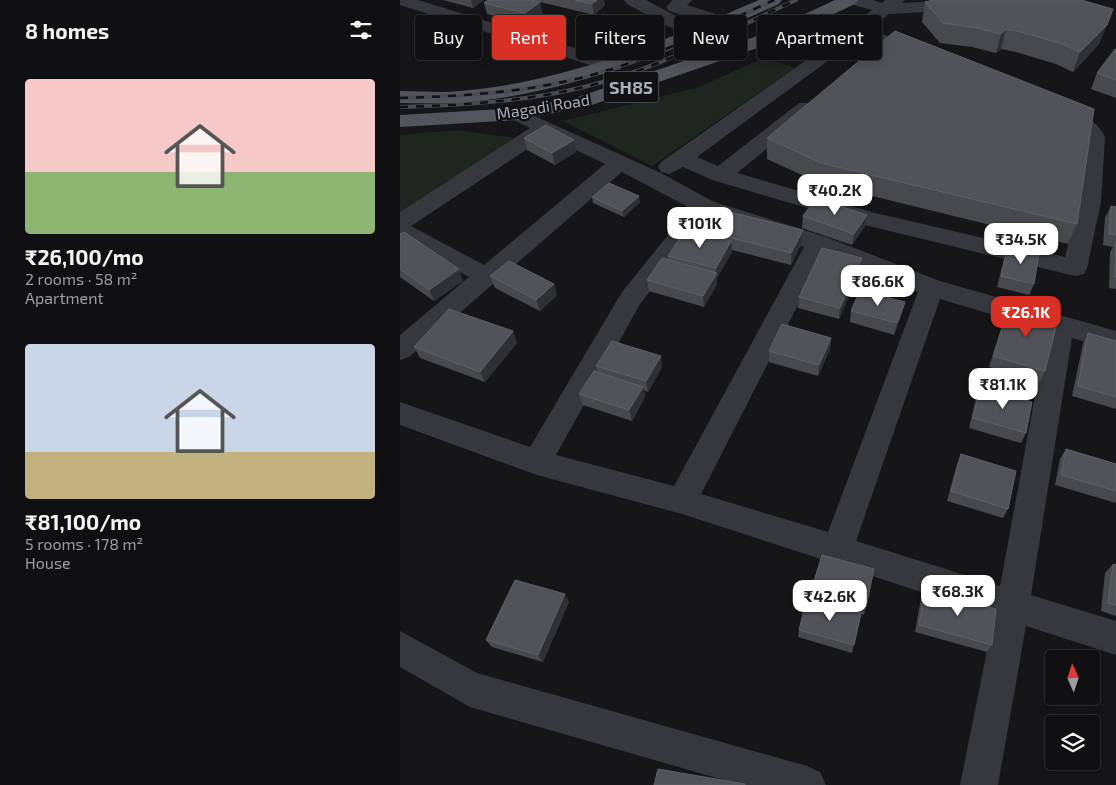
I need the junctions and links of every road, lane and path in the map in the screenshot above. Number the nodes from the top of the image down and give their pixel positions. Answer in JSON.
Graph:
{"nodes":[{"id":1,"x":400,"y":0,"type":"edge"},
{"id":2,"x":633,"y":0,"type":"edge"},
{"id":3,"x":683,"y":0,"type":"edge"},
{"id":4,"x":773,"y":0,"type":"edge"},
{"id":5,"x":848,"y":0,"type":"edge"},
{"id":6,"x":855,"y":0,"type":"edge"},
{"id":7,"x":948,"y":0,"type":"edge"},
{"id":8,"x":890,"y":5,"type":"edge"},
{"id":9,"x":701,"y":15,"type":"edge"},
{"id":10,"x":739,"y":15,"type":"edge"},
{"id":11,"x":878,"y":15,"type":"edge"},
{"id":12,"x":674,"y":22,"type":"edge"},
{"id":13,"x":674,"y":42,"type":"edge"},
{"id":14,"x":882,"y":49,"type":"edge"},
{"id":15,"x":818,"y":60,"type":"edge"},
{"id":16,"x":933,"y":61,"type":"edge"},
{"id":17,"x":612,"y":66,"type":"junction"},
{"id":18,"x":400,"y":97,"type":"edge"},
{"id":19,"x":819,"y":97,"type":"edge"},
{"id":20,"x":1042,"y":106,"type":"edge"},
{"id":21,"x":518,"y":114,"type":"junction"},
{"id":22,"x":400,"y":122,"type":"edge"},
{"id":23,"x":546,"y":127,"type":"junction"},
{"id":24,"x":681,"y":158,"type":"junction"},
{"id":25,"x":619,"y":163,"type":"junction"},
{"id":26,"x":720,"y":175,"type":"junction"},
{"id":27,"x":653,"y":178,"type":"junction"},
{"id":28,"x":704,"y":206,"type":"junction"},
{"id":29,"x":400,"y":224,"type":"edge"},
{"id":30,"x":400,"y":230,"type":"edge"},
{"id":31,"x":818,"y":243,"type":"junction"},
{"id":32,"x":486,"y":276,"type":"junction"},
{"id":33,"x":932,"y":288,"type":"junction"},
{"id":34,"x":1061,"y":326,"type":"junction"},
{"id":35,"x":1116,"y":341,"type":"edge"},
{"id":36,"x":400,"y":350,"type":"edge"},
{"id":37,"x":400,"y":413,"type":"edge"},
{"id":38,"x":537,"y":462,"type":"junction"},
{"id":39,"x":682,"y":502,"type":"junction"},
{"id":40,"x":836,"y":552,"type":"junction"},
{"id":41,"x":1013,"y":606,"type":"junction"},
{"id":42,"x":1116,"y":638,"type":"edge"},
{"id":43,"x":400,"y":648,"type":"edge"},
{"id":44,"x":807,"y":785,"type":"edge"},
{"id":45,"x":979,"y":785,"type":"edge"}],
"edges":[{"from":1,"to":17,"type":"street"},
{"from":2,"to":12,"type":"street"},
{"from":3,"to":9,"type":"street"},
{"from":4,"to":10,"type":"main road","name":"Magadi Road","number":"SH85"},
{"from":5,"to":21,"type":"main road","name":"Magadi Road","number":"SH85"},
{"from":6,"to":8,"type":"street"},
{"from":7,"to":8,"type":"street"},
{"from":8,"to":11,"type":"street"},
{"from":13,"to":17,"type":"main road","name":"Magadi Road","number":"SH85"},
{"from":14,"to":16,"type":"street"},
{"from":15,"to":24,"type":"street"},
{"from":17,"to":18,"type":"main road","name":"Magadi Road","number":"SH85"},
{"from":19,"to":26,"type":"street"},
{"from":20,"to":26,"type":"street"},
{"from":21,"to":22,"type":"main road","name":"Magadi Road","number":"SH85"},
{"from":21,"to":23,"type":"street"},
{"from":23,"to":25,"type":"street"},
{"from":23,"to":29,"type":"street"},
{"from":24,"to":26,"type":"street"},
{"from":24,"to":27,"type":"street"},
{"from":25,"to":27,"type":"street"},
{"from":25,"to":32,"type":"street"},
{"from":27,"to":28,"type":"street"},
{"from":28,"to":31,"type":"street"},
{"from":28,"to":38,"type":"street"},
{"from":30,"to":32,"type":"street"},
{"from":31,"to":33,"type":"street"},
{"from":31,"to":39,"type":"street"},
{"from":32,"to":36,"type":"street"},
{"from":33,"to":34,"type":"street"},
{"from":33,"to":40,"type":"street"},
{"from":34,"to":35,"type":"street"},
{"from":34,"to":41,"type":"street"},
{"from":37,"to":38,"type":"street"},
{"from":38,"to":39,"type":"street"},
{"from":39,"to":40,"type":"street"},
{"from":40,"to":41,"type":"street"},
{"from":41,"to":42,"type":"street"},
{"from":41,"to":45,"type":"street"},
{"from":43,"to":44,"type":"street"}]}
